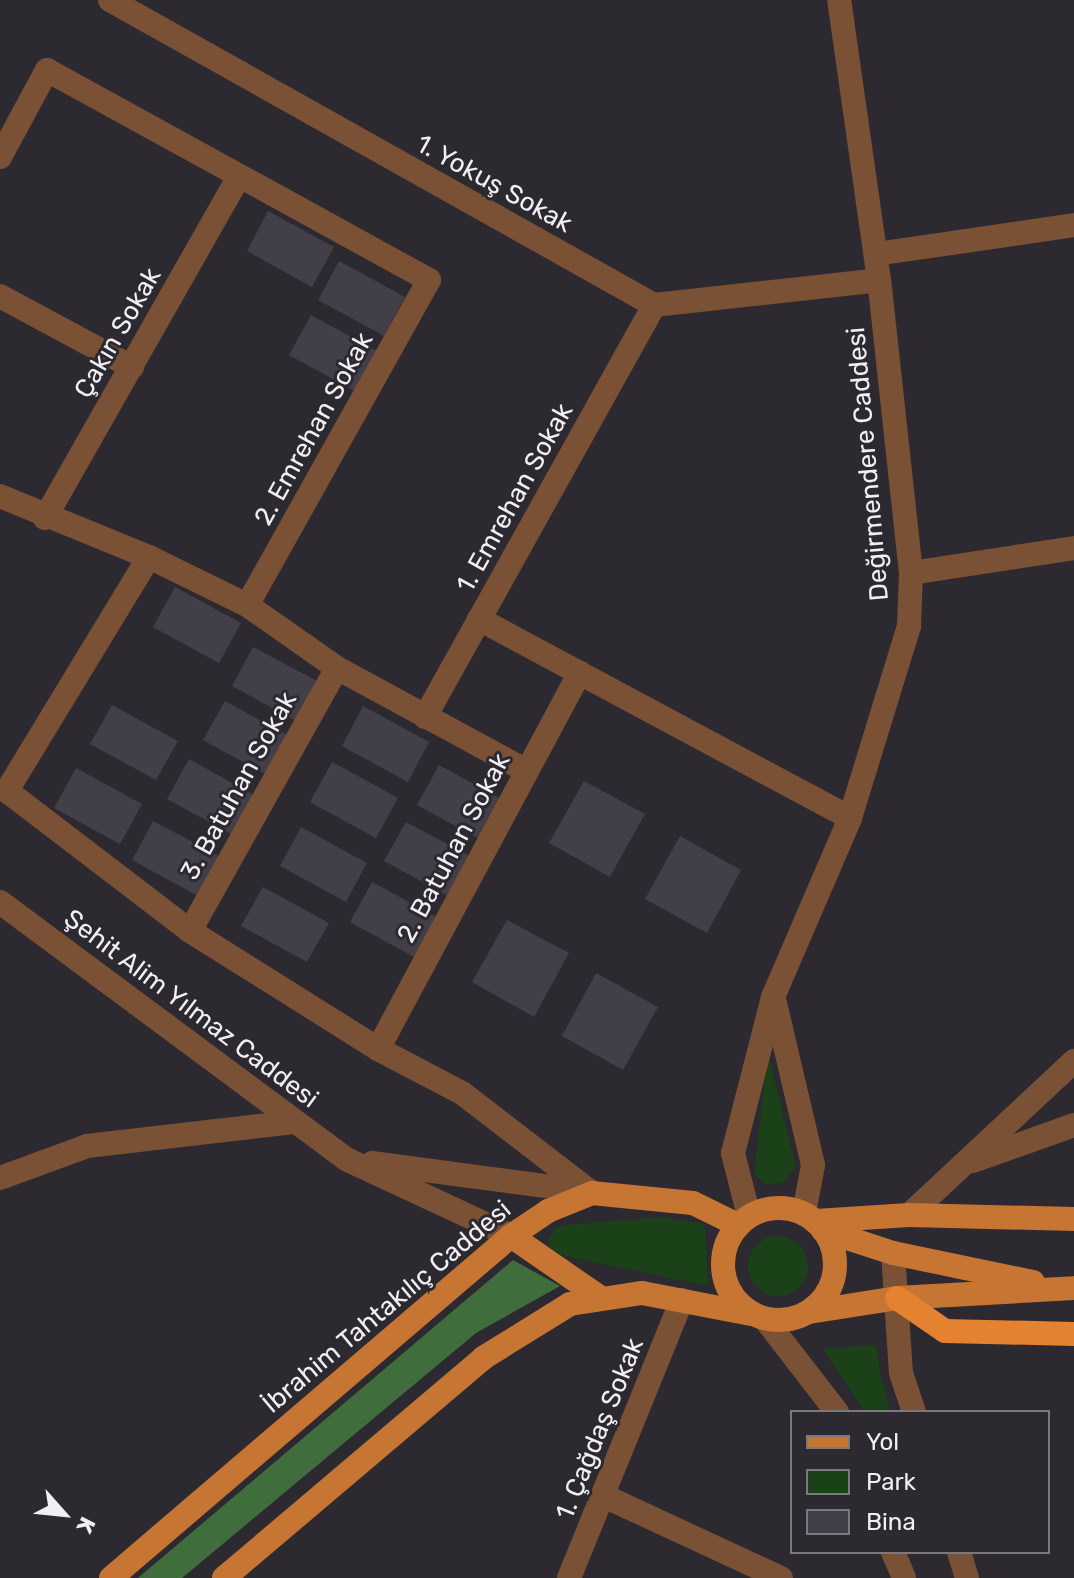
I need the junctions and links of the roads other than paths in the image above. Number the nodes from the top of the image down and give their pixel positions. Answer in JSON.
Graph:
{"nodes":[{"id":1,"x":110,"y":0,"type":"edge"},
{"id":2,"x":839,"y":0,"type":"edge"},
{"id":3,"x":0,"y":157,"type":"edge"},
{"id":4,"x":239,"y":176,"type":"junction"},
{"id":5,"x":1074,"y":225,"type":"edge"},
{"id":6,"x":876,"y":254,"type":"junction"},
{"id":7,"x":879,"y":280,"type":"junction"},
{"id":8,"x":0,"y":296,"type":"edge"},
{"id":9,"x":654,"y":305,"type":"junction"},
{"id":10,"x":132,"y":367,"type":"junction"},
{"id":11,"x":0,"y":496,"type":"edge"},
{"id":12,"x":45,"y":518,"type":"junction"},
{"id":13,"x":1074,"y":548,"type":"edge"},
{"id":14,"x":149,"y":557,"type":"junction"},
{"id":15,"x":911,"y":573,"type":"junction"},
{"id":16,"x":247,"y":605,"type":"junction"},
{"id":17,"x":479,"y":619,"type":"junction"},
{"id":18,"x":337,"y":668,"type":"junction"},
{"id":19,"x":580,"y":673,"type":"junction"},
{"id":20,"x":425,"y":717,"type":"junction"},
{"id":21,"x":527,"y":771,"type":"junction"},
{"id":22,"x":850,"y":818,"type":"junction"},
{"id":23,"x":0,"y":902,"type":"edge"},
{"id":24,"x":190,"y":931,"type":"junction"},
{"id":25,"x":773,"y":997,"type":"junction"},
{"id":26,"x":378,"y":1049,"type":"junction"},
{"id":27,"x":1074,"y":1061,"type":"edge"},
{"id":28,"x":296,"y":1122,"type":"junction"},
{"id":29,"x":1074,"y":1125,"type":"edge"},
{"id":30,"x":348,"y":1160,"type":"junction"},
{"id":31,"x":963,"y":1165,"type":"junction"},
{"id":32,"x":0,"y":1178,"type":"edge"},
{"id":33,"x":592,"y":1193,"type":"junction"},
{"id":34,"x":909,"y":1215,"type":"junction"},
{"id":35,"x":1074,"y":1219,"type":"edge"},
{"id":36,"x":744,"y":1220,"type":"junction"},
{"id":37,"x":814,"y":1221,"type":"junction"},
{"id":38,"x":511,"y":1236,"type":"junction"},
{"id":39,"x":893,"y":1253,"type":"junction"},
{"id":40,"x":1068,"y":1288,"type":"edge"},
{"id":41,"x":598,"y":1296,"type":"junction"},
{"id":42,"x":897,"y":1298,"type":"junction"},
{"id":43,"x":682,"y":1300,"type":"junction"},
{"id":44,"x":809,"y":1312,"type":"junction"},
{"id":45,"x":758,"y":1317,"type":"junction"},
{"id":46,"x":1074,"y":1334,"type":"edge"},
{"id":47,"x":835,"y":1410,"type":"edge"},
{"id":48,"x":913,"y":1410,"type":"edge"},
{"id":49,"x":604,"y":1496,"type":"junction"},
{"id":50,"x":894,"y":1554,"type":"edge"},
{"id":51,"x":111,"y":1578,"type":"edge"},
{"id":52,"x":224,"y":1578,"type":"edge"},
{"id":53,"x":569,"y":1578,"type":"edge"},
{"id":54,"x":781,"y":1578,"type":"edge"},
{"id":55,"x":904,"y":1578,"type":"edge"}],
"edges":[{"from":1,"to":9,"type":"street","name":"1. Yokuş Sokak"},
{"from":2,"to":6,"type":"street","name":"Değirmendere Caddesi"},
{"from":3,"to":4,"type":"street"},
{"from":4,"to":10,"type":"street","name":"Çakın Sokak"},
{"from":4,"to":16,"type":"street","name":"2. Emrehan Sokak"},
{"from":5,"to":6,"type":"street"},
{"from":6,"to":7,"type":"street","name":"Değirmendere Caddesi"},
{"from":7,"to":9,"type":"street"},
{"from":7,"to":15,"type":"street","name":"Değirmendere Caddesi"},
{"from":8,"to":10,"type":"street"},
{"from":9,"to":17,"type":"street","name":"1. Emrehan Sokak"},
{"from":10,"to":12,"type":"street","name":"Çakın Sokak"},
{"from":11,"to":12,"type":"street"},
{"from":12,"to":14,"type":"street"},
{"from":13,"to":15,"type":"street"},
{"from":14,"to":16,"type":"street"},
{"from":14,"to":24,"type":"street"},
{"from":15,"to":22,"type":"street","name":"Değirmendere Caddesi"},
{"from":16,"to":18,"type":"street"},
{"from":17,"to":19,"type":"street"},
{"from":17,"to":20,"type":"street","name":"1. Emrehan Sokak"},
{"from":18,"to":20,"type":"street"},
{"from":18,"to":24,"type":"street","name":"3. Batuhan Sokak"},
{"from":19,"to":21,"type":"street","name":"2. Batuhan Sokak"},
{"from":19,"to":22,"type":"street"},
{"from":20,"to":21,"type":"street"},
{"from":21,"to":26,"type":"street","name":"2. Batuhan Sokak"},
{"from":22,"to":25,"type":"street","name":"Değirmendere Caddesi"},
{"from":23,"to":28,"type":"street","name":"Şehit Alim Yılmaz Caddesi"},
{"from":24,"to":26,"type":"street"},
{"from":25,"to":36,"type":"street","name":"Değirmendere Caddesi"},
{"from":25,"to":37,"type":"street"},
{"from":26,"to":33,"type":"street"},
{"from":27,"to":31,"type":"street"},
{"from":28,"to":30,"type":"street","name":"Şehit Alim Yılmaz Caddesi"},
{"from":28,"to":32,"type":"street"},
{"from":29,"to":31,"type":"street"},
{"from":30,"to":33,"type":"street"},
{"from":30,"to":38,"type":"street","name":"Şehit Alim Yılmaz Caddesi"},
{"from":31,"to":34,"type":"street"},
{"from":33,"to":36,"type":"main road","name":"İbrahim Tahtakılıç Caddesi"},
{"from":33,"to":38,"type":"main road","name":"İbrahim Tahtakılıç Caddesi"},
{"from":34,"to":35,"type":"main road"},
{"from":34,"to":37,"type":"main road"},
{"from":36,"to":37,"type":"main road"},
{"from":36,"to":45,"type":"main road"},
{"from":37,"to":39,"type":"main road"},
{"from":37,"to":44,"type":"main road"},
{"from":38,"to":41,"type":"main road"},
{"from":38,"to":51,"type":"main road","name":"İbrahim Tahtakılıç Caddesi"},
{"from":39,"to":40,"type":"main road"},
{"from":39,"to":42,"type":"street"},
{"from":40,"to":42,"type":"main road"},
{"from":41,"to":43,"type":"main road"},
{"from":41,"to":52,"type":"main road"},
{"from":42,"to":44,"type":"main road"},
{"from":42,"to":46,"type":"highway"},
{"from":42,"to":48,"type":"street"},
{"from":43,"to":45,"type":"main road"},
{"from":43,"to":49,"type":"street","name":"1. Çağdaş Sokak"},
{"from":44,"to":45,"type":"main road"},
{"from":45,"to":47,"type":"street"},
{"from":49,"to":53,"type":"street","name":"1. Çağdaş Sokak"},
{"from":49,"to":54,"type":"street"},
{"from":50,"to":55,"type":"street"}]}
